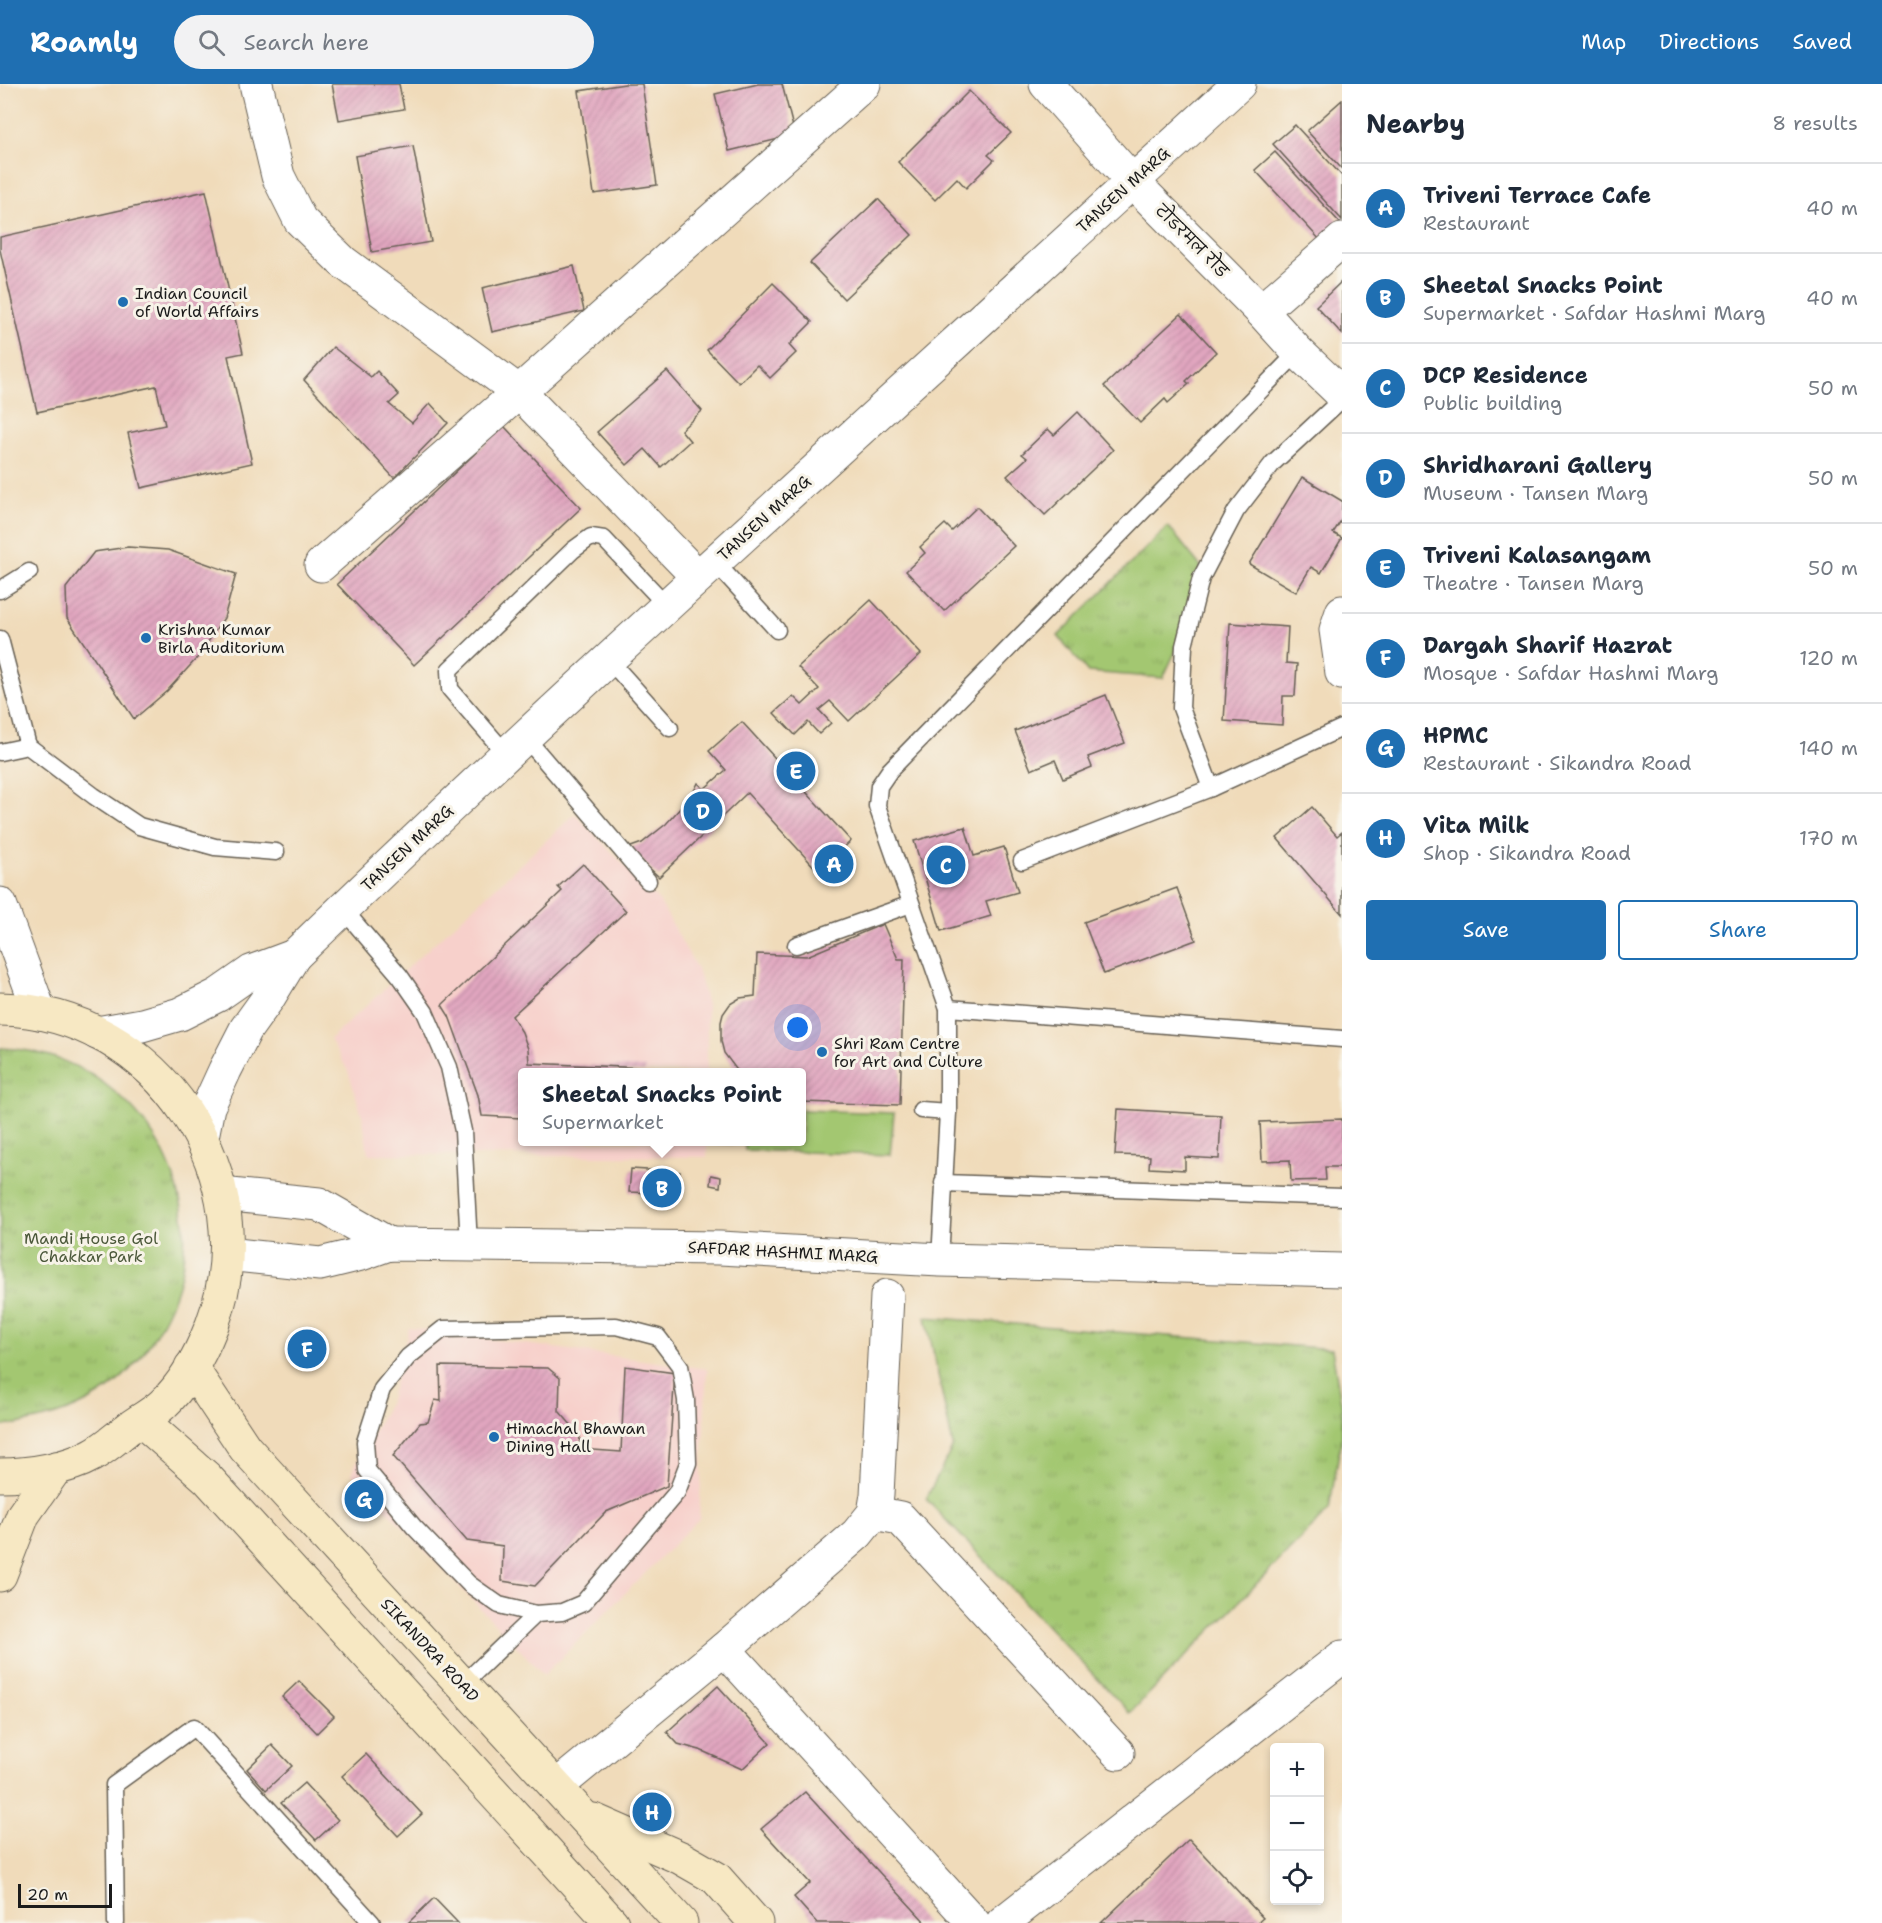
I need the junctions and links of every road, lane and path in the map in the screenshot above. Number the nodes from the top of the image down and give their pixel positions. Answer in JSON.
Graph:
{"nodes":[{"id":1,"x":256,"y":84,"type":"edge"},
{"id":2,"x":864,"y":84,"type":"edge"},
{"id":3,"x":1046,"y":84,"type":"edge"},
{"id":4,"x":1239,"y":84,"type":"edge"},
{"id":5,"x":1133,"y":182,"type":"junction"},
{"id":6,"x":1342,"y":240,"type":"edge"},
{"id":7,"x":1261,"y":311,"type":"junction"},
{"id":8,"x":1298,"y":352,"type":"junction"},
{"id":9,"x":519,"y":392,"type":"junction"},
{"id":10,"x":1342,"y":394,"type":"edge"},
{"id":11,"x":1342,"y":399,"type":"edge"},
{"id":12,"x":321,"y":565,"type":"dead end"},
{"id":13,"x":707,"y":569,"type":"junction"},
{"id":14,"x":29,"y":572,"type":"dead end"},
{"id":15,"x":0,"y":590,"type":"edge"},
{"id":16,"x":666,"y":606,"type":"junction"},
{"id":17,"x":1342,"y":612,"type":"edge"},
{"id":18,"x":777,"y":630,"type":"dead end"},
{"id":19,"x":0,"y":639,"type":"edge"},
{"id":20,"x":609,"y":660,"type":"junction"},
{"id":21,"x":1342,"y":673,"type":"edge"},
{"id":22,"x":670,"y":728,"type":"dead end"},
{"id":23,"x":1342,"y":728,"type":"edge"},
{"id":24,"x":28,"y":746,"type":"junction"},
{"id":25,"x":515,"y":746,"type":"junction"},
{"id":26,"x":0,"y":752,"type":"edge"},
{"id":27,"x":1211,"y":788,"type":"junction"},
{"id":28,"x":276,"y":852,"type":"dead end"},
{"id":29,"x":1022,"y":861,"type":"dead end"},
{"id":30,"x":648,"y":881,"type":"dead end"},
{"id":31,"x":0,"y":904,"type":"edge"},
{"id":32,"x":911,"y":904,"type":"junction"},
{"id":33,"x":343,"y":909,"type":"junction"},
{"id":34,"x":796,"y":945,"type":"dead end"},
{"id":35,"x":294,"y":956,"type":"junction"},
{"id":36,"x":13,"y":1005,"type":"edge"},
{"id":37,"x":948,"y":1008,"type":"junction"},
{"id":38,"x":97,"y":1033,"type":"junction"},
{"id":39,"x":1342,"y":1039,"type":"edge"},
{"id":40,"x":921,"y":1110,"type":"dead end"},
{"id":41,"x":948,"y":1112,"type":"junction"},
{"id":42,"x":202,"y":1137,"type":"junction"},
{"id":43,"x":943,"y":1183,"type":"junction"},
{"id":44,"x":222,"y":1194,"type":"junction"},
{"id":45,"x":1342,"y":1197,"type":"edge"},
{"id":46,"x":389,"y":1244,"type":"junction"},
{"id":47,"x":469,"y":1245,"type":"junction"},
{"id":48,"x":227,"y":1254,"type":"junction"},
{"id":49,"x":940,"y":1260,"type":"junction"},
{"id":50,"x":1342,"y":1270,"type":"edge"},
{"id":51,"x":887,"y":1296,"type":"dead end"},
{"id":52,"x":191,"y":1367,"type":"junction"},
{"id":53,"x":141,"y":1420,"type":"junction"},
{"id":54,"x":56,"y":1468,"type":"junction"},
{"id":55,"x":0,"y":1476,"type":"edge"},
{"id":56,"x":874,"y":1513,"type":"junction"},
{"id":57,"x":0,"y":1575,"type":"edge"},
{"id":58,"x":536,"y":1614,"type":"junction"},
{"id":59,"x":724,"y":1649,"type":"junction"},
{"id":60,"x":1342,"y":1657,"type":"edge"},
{"id":61,"x":462,"y":1685,"type":"junction"},
{"id":62,"x":1118,"y":1753,"type":"dead end"},
{"id":63,"x":556,"y":1787,"type":"junction"},
{"id":64,"x":581,"y":1815,"type":"junction"},
{"id":65,"x":116,"y":1923,"type":"edge"},
{"id":66,"x":372,"y":1923,"type":"edge"},
{"id":67,"x":612,"y":1923,"type":"edge"},
{"id":68,"x":681,"y":1923,"type":"edge"},
{"id":69,"x":756,"y":1923,"type":"edge"},
{"id":70,"x":974,"y":1923,"type":"edge"},
{"id":71,"x":1002,"y":1923,"type":"edge"}],
"edges":[{"from":1,"to":9,"type":"street"},
{"from":2,"to":9,"type":"street"},
{"from":3,"to":5,"type":"street","name":"टोडरमल रोड"},
{"from":4,"to":5,"type":"street","name":"TANSEN MARG"},
{"from":5,"to":7,"type":"street","name":"टोडरमल रोड"},
{"from":5,"to":13,"type":"street","name":"TANSEN MARG"},
{"from":6,"to":7,"type":"street"},
{"from":7,"to":8,"type":"street","name":"टोडरमल रोड"},
{"from":8,"to":10,"type":"street","name":"टोडरमल रोड"},
{"from":8,"to":32,"type":"lane"},
{"from":9,"to":12,"type":"street"},
{"from":9,"to":13,"type":"street"},
{"from":11,"to":27,"type":"lane"},
{"from":13,"to":16,"type":"street","name":"TANSEN MARG"},
{"from":13,"to":18,"type":"lane"},
{"from":14,"to":15,"type":"lane"},
{"from":16,"to":20,"type":"street","name":"TANSEN MARG"},
{"from":16,"to":25,"type":"lane"},
{"from":17,"to":21,"type":"street"},
{"from":19,"to":24,"type":"lane"},
{"from":20,"to":22,"type":"lane"},
{"from":20,"to":25,"type":"street","name":"TANSEN MARG"},
{"from":23,"to":27,"type":"lane"},
{"from":24,"to":26,"type":"lane"},
{"from":24,"to":28,"type":"lane"},
{"from":25,"to":30,"type":"lane"},
{"from":25,"to":33,"type":"street","name":"TANSEN MARG"},
{"from":27,"to":29,"type":"lane"},
{"from":31,"to":36,"type":"street"},
{"from":32,"to":34,"type":"lane"},
{"from":32,"to":37,"type":"lane"},
{"from":33,"to":35,"type":"street","name":"TANSEN MARG"},
{"from":33,"to":47,"type":"lane"},
{"from":35,"to":38,"type":"street","name":"TANSEN MARG"},
{"from":35,"to":42,"type":"street","name":"TANSEN MARG"},
{"from":36,"to":38,"type":"main road"},
{"from":37,"to":39,"type":"lane"},
{"from":37,"to":41,"type":"lane"},
{"from":38,"to":42,"type":"main road"},
{"from":40,"to":41,"type":"lane"},
{"from":41,"to":43,"type":"lane"},
{"from":42,"to":44,"type":"main road"},
{"from":43,"to":45,"type":"lane"},
{"from":43,"to":49,"type":"lane"},
{"from":44,"to":46,"type":"street"},
{"from":44,"to":48,"type":"main road"},
{"from":46,"to":47,"type":"street","name":"SAFDAR HASHMI MARG"},
{"from":46,"to":48,"type":"street","name":"SAFDAR HASHMI MARG"},
{"from":47,"to":49,"type":"street","name":"SAFDAR HASHMI MARG"},
{"from":48,"to":52,"type":"main road"},
{"from":49,"to":50,"type":"street","name":"SAFDAR HASHMI MARG"},
{"from":51,"to":56,"type":"street"},
{"from":52,"to":53,"type":"main road"},
{"from":52,"to":61,"type":"main road","name":"SIKANDRA ROAD"},
{"from":53,"to":54,"type":"main road"},
{"from":53,"to":67,"type":"main road"},
{"from":54,"to":55,"type":"main road"},
{"from":54,"to":57,"type":"main road"},
{"from":56,"to":59,"type":"street"},
{"from":56,"to":62,"type":"street"},
{"from":58,"to":58,"type":"lane"},
{"from":58,"to":61,"type":"lane"},
{"from":59,"to":63,"type":"street"},
{"from":59,"to":70,"type":"street"},
{"from":60,"to":71,"type":"street"},
{"from":61,"to":63,"type":"main road","name":"SIKANDRA ROAD"},
{"from":63,"to":64,"type":"main road","name":"SIKANDRA ROAD"},
{"from":64,"to":68,"type":"main road","name":"SIKANDRA ROAD"},
{"from":64,"to":69,"type":"main road"},
{"from":65,"to":66,"type":"lane"}]}
